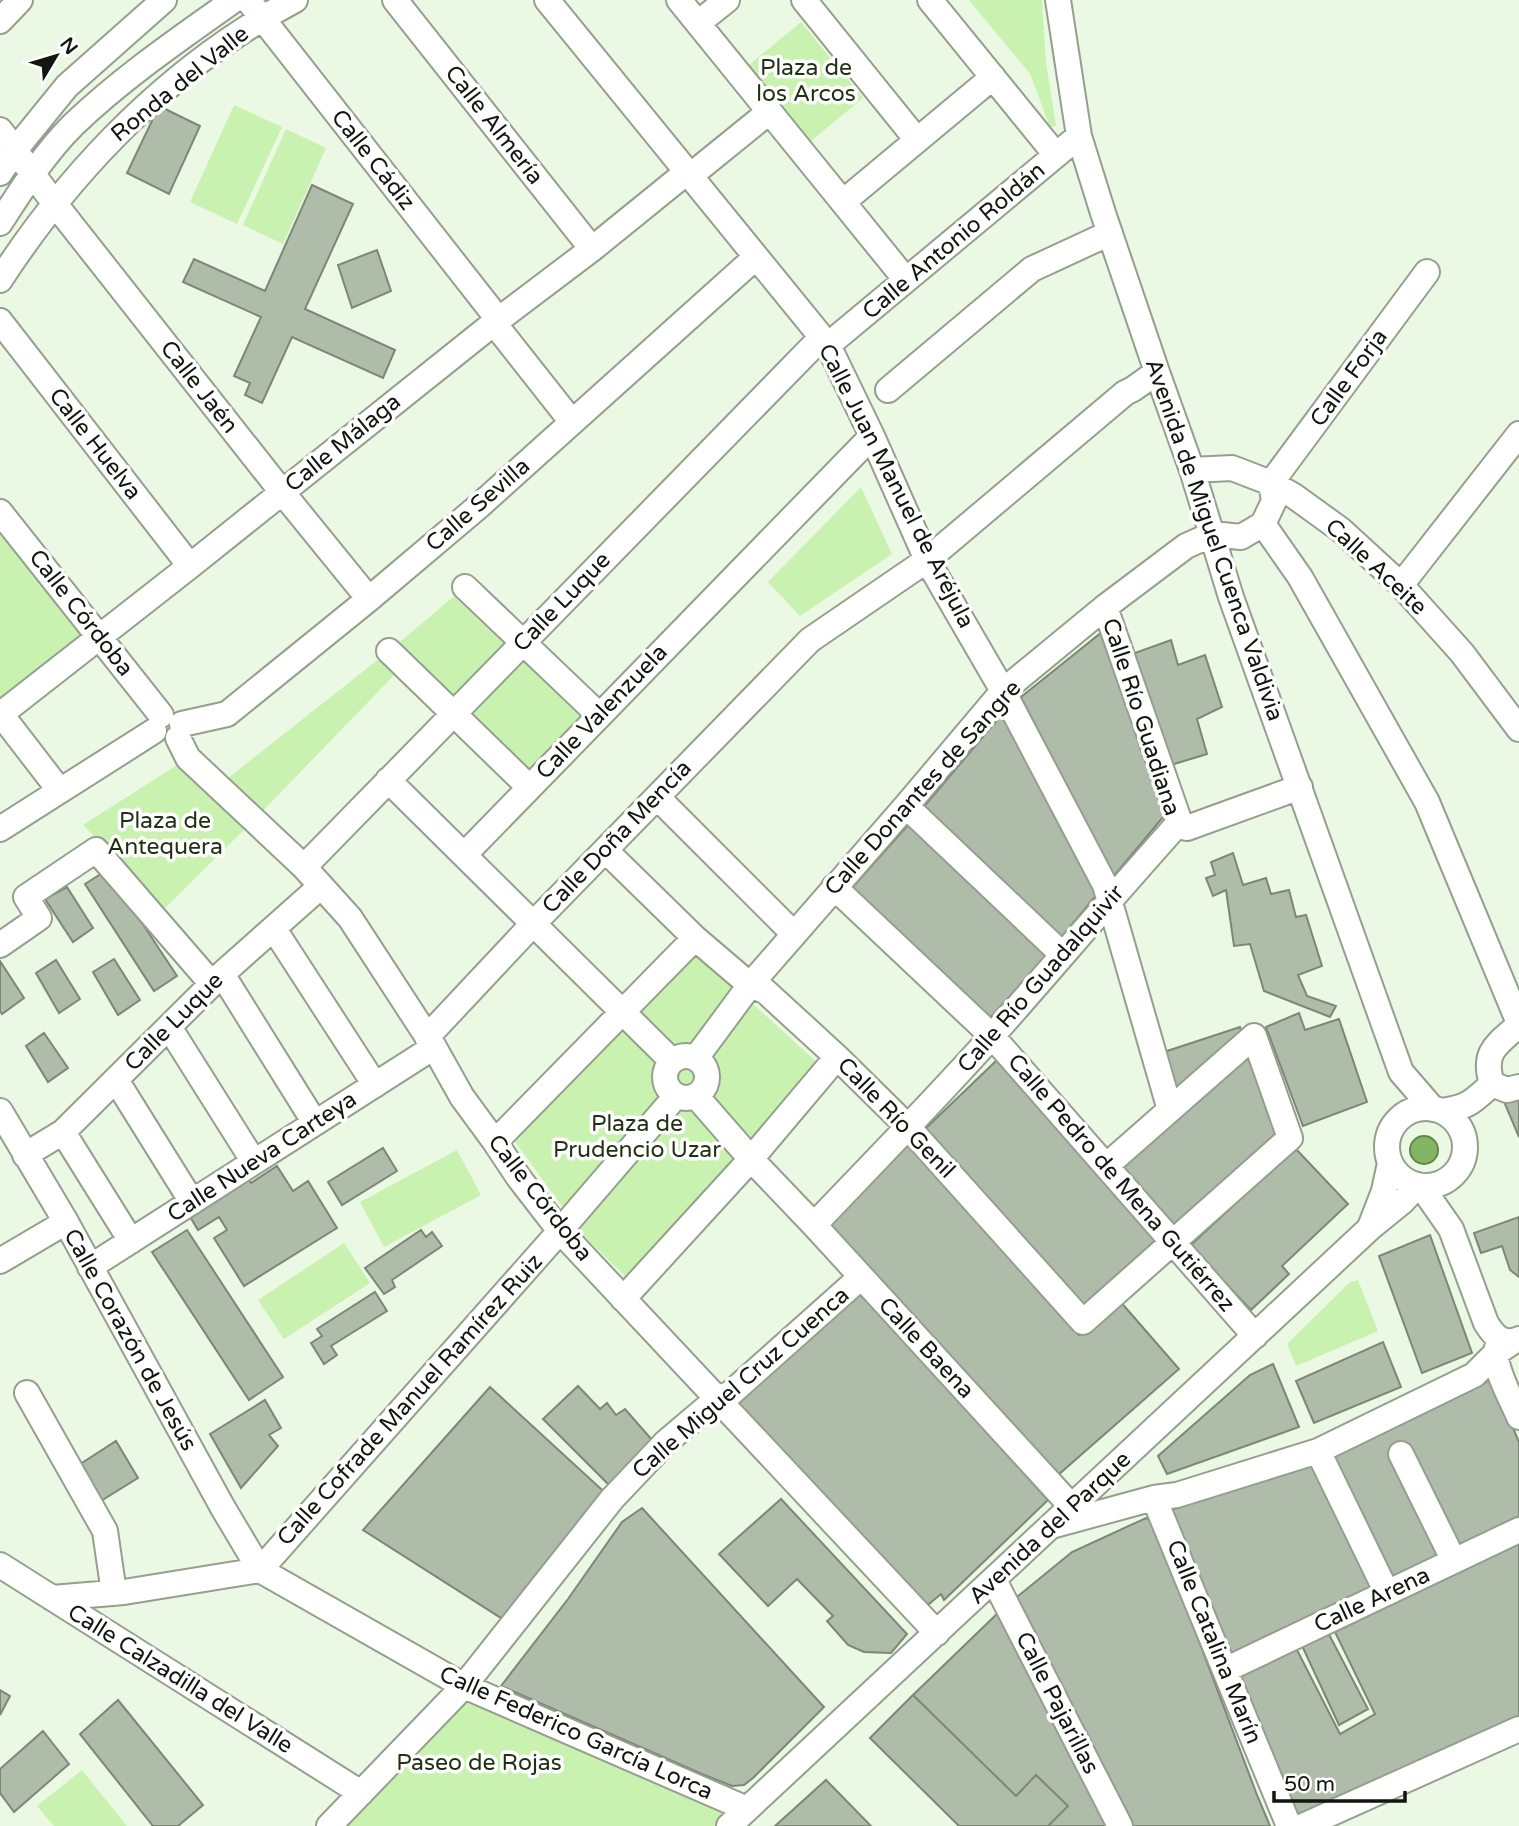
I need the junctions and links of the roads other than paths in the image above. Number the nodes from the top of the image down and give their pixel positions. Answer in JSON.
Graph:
{"nodes":[{"id":1,"x":20,"y":0,"type":"edge"},
{"id":2,"x":164,"y":0,"type":"edge"},
{"id":3,"x":234,"y":0,"type":"edge"},
{"id":4,"x":295,"y":0,"type":"edge"},
{"id":5,"x":395,"y":0,"type":"edge"},
{"id":6,"x":547,"y":0,"type":"edge"},
{"id":7,"x":679,"y":0,"type":"edge"},
{"id":8,"x":727,"y":0,"type":"edge"},
{"id":9,"x":804,"y":0,"type":"edge"},
{"id":10,"x":930,"y":0,"type":"edge"},
{"id":11,"x":1058,"y":0,"type":"edge"},
{"id":12,"x":255,"y":9,"type":"edge"},
{"id":13,"x":0,"y":21,"type":"edge"},
{"id":14,"x":698,"y":23,"type":"junction"},
{"id":15,"x":993,"y":77,"type":"junction"},
{"id":16,"x":769,"y":112,"type":"junction"},
{"id":17,"x":1079,"y":136,"type":"junction"},
{"id":18,"x":8,"y":140,"type":"edge"},
{"id":19,"x":917,"y":141,"type":"junction"},
{"id":20,"x":1056,"y":155,"type":"junction"},
{"id":21,"x":33,"y":172,"type":"junction"},
{"id":22,"x":0,"y":173,"type":"edge"},
{"id":23,"x":689,"y":174,"type":"junction"},
{"id":24,"x":843,"y":202,"type":"junction"},
{"id":25,"x":55,"y":204,"type":"junction"},
{"id":26,"x":0,"y":223,"type":"edge"},
{"id":27,"x":1110,"y":233,"type":"junction"},
{"id":28,"x":592,"y":249,"type":"junction"},
{"id":29,"x":756,"y":257,"type":"junction"},
{"id":30,"x":1427,"y":272,"type":"dead end"},
{"id":31,"x":906,"y":280,"type":"junction"},
{"id":32,"x":0,"y":281,"type":"edge"},
{"id":33,"x":0,"y":321,"type":"edge"},
{"id":34,"x":496,"y":321,"type":"junction"},
{"id":35,"x":825,"y":342,"type":"junction"},
{"id":36,"x":1157,"y":372,"type":"junction"},
{"id":37,"x":888,"y":390,"type":"dead end"},
{"id":38,"x":572,"y":422,"type":"junction"},
{"id":39,"x":1519,"y":435,"type":"edge"},
{"id":40,"x":872,"y":436,"type":"junction"},
{"id":41,"x":1192,"y":470,"type":"junction"},
{"id":42,"x":1271,"y":483,"type":"junction"},
{"id":43,"x":282,"y":492,"type":"junction"},
{"id":44,"x":0,"y":512,"type":"edge"},
{"id":45,"x":1263,"y":524,"type":"junction"},
{"id":46,"x":1213,"y":534,"type":"junction"},
{"id":47,"x":928,"y":560,"type":"junction"},
{"id":48,"x":190,"y":566,"type":"junction"},
{"id":49,"x":1401,"y":585,"type":"junction"},
{"id":50,"x":465,"y":587,"type":"dead end"},
{"id":51,"x":369,"y":599,"type":"junction"},
{"id":52,"x":1105,"y":607,"type":"junction"},
{"id":53,"x":99,"y":637,"type":"junction"},
{"id":54,"x":523,"y":642,"type":"junction"},
{"id":55,"x":389,"y":652,"type":"dead end"},
{"id":56,"x":1003,"y":691,"type":"junction"},
{"id":57,"x":1,"y":714,"type":"edge"},
{"id":58,"x":453,"y":714,"type":"junction"},
{"id":59,"x":599,"y":715,"type":"junction"},
{"id":60,"x":169,"y":727,"type":"junction"},
{"id":61,"x":1519,"y":729,"type":"edge"},
{"id":62,"x":388,"y":780,"type":"junction"},
{"id":63,"x":528,"y":787,"type":"junction"},
{"id":64,"x":1300,"y":787,"type":"junction"},
{"id":65,"x":60,"y":791,"type":"junction"},
{"id":66,"x":657,"y":797,"type":"junction"},
{"id":67,"x":906,"y":806,"type":"junction"},
{"id":68,"x":1176,"y":827,"type":"junction"},
{"id":69,"x":0,"y":829,"type":"edge"},
{"id":70,"x":606,"y":851,"type":"junction"},
{"id":71,"x":465,"y":854,"type":"junction"},
{"id":72,"x":304,"y":867,"type":"junction"},
{"id":73,"x":321,"y":886,"type":"junction"},
{"id":74,"x":834,"y":887,"type":"junction"},
{"id":75,"x":1109,"y":900,"type":"junction"},
{"id":76,"x":533,"y":924,"type":"junction"},
{"id":77,"x":274,"y":929,"type":"junction"},
{"id":78,"x":794,"y":934,"type":"junction"},
{"id":79,"x":695,"y":937,"type":"junction"},
{"id":80,"x":0,"y":945,"type":"edge"},
{"id":81,"x":1063,"y":955,"type":"junction"},
{"id":82,"x":217,"y":979,"type":"junction"},
{"id":83,"x":750,"y":985,"type":"junction"},
{"id":84,"x":622,"y":1012,"type":"junction"},
{"id":85,"x":1519,"y":1024,"type":"edge"},
{"id":86,"x":169,"y":1027,"type":"junction"},
{"id":87,"x":992,"y":1036,"type":"junction"},
{"id":88,"x":430,"y":1042,"type":"junction"},
{"id":89,"x":837,"y":1057,"type":"junction"},
{"id":90,"x":684,"y":1059,"type":"junction"},
{"id":91,"x":1401,"y":1073,"type":"junction"},
{"id":92,"x":116,"y":1080,"type":"junction"},
{"id":93,"x":1492,"y":1084,"type":"junction"},
{"id":94,"x":375,"y":1085,"type":"junction"},
{"id":95,"x":1519,"y":1087,"type":"edge"},
{"id":96,"x":686,"y":1096,"type":"junction"},
{"id":97,"x":1470,"y":1104,"type":"junction"},
{"id":98,"x":1170,"y":1110,"type":"junction"},
{"id":99,"x":1437,"y":1110,"type":"junction"},
{"id":100,"x":0,"y":1111,"type":"edge"},
{"id":101,"x":1397,"y":1121,"type":"junction"},
{"id":102,"x":315,"y":1123,"type":"junction"},
{"id":103,"x":908,"y":1127,"type":"junction"},
{"id":104,"x":1461,"y":1131,"type":"junction"},
{"id":105,"x":63,"y":1132,"type":"junction"},
{"id":106,"x":495,"y":1142,"type":"junction"},
{"id":107,"x":26,"y":1155,"type":"junction"},
{"id":108,"x":751,"y":1159,"type":"junction"},
{"id":109,"x":254,"y":1162,"type":"junction"},
{"id":110,"x":1390,"y":1163,"type":"junction"},
{"id":111,"x":1106,"y":1166,"type":"junction"},
{"id":112,"x":1455,"y":1174,"type":"junction"},
{"id":113,"x":1420,"y":1186,"type":"junction"},
{"id":114,"x":192,"y":1202,"type":"junction"},
{"id":115,"x":66,"y":1222,"type":"junction"},
{"id":116,"x":814,"y":1225,"type":"junction"},
{"id":117,"x":1370,"y":1228,"type":"junction"},
{"id":118,"x":1451,"y":1229,"type":"junction"},
{"id":119,"x":560,"y":1231,"type":"junction"},
{"id":120,"x":131,"y":1241,"type":"junction"},
{"id":121,"x":1173,"y":1243,"type":"junction"},
{"id":122,"x":2,"y":1255,"type":"edge"},
{"id":123,"x":90,"y":1267,"type":"junction"},
{"id":124,"x":861,"y":1276,"type":"junction"},
{"id":125,"x":623,"y":1299,"type":"junction"},
{"id":126,"x":1255,"y":1336,"type":"junction"},
{"id":127,"x":1508,"y":1344,"type":"edge"},
{"id":128,"x":27,"y":1393,"type":"dead end"},
{"id":129,"x":717,"y":1399,"type":"junction"},
{"id":130,"x":1519,"y":1417,"type":"edge"},
{"id":131,"x":1318,"y":1451,"type":"junction"},
{"id":132,"x":1401,"y":1454,"type":"dead end"},
{"id":133,"x":1111,"y":1471,"type":"junction"},
{"id":134,"x":1146,"y":1500,"type":"junction"},
{"id":135,"x":1073,"y":1507,"type":"junction"},
{"id":136,"x":1052,"y":1526,"type":"junction"},
{"id":137,"x":1519,"y":1530,"type":"edge"},
{"id":138,"x":1454,"y":1562,"type":"junction"},
{"id":139,"x":0,"y":1565,"type":"edge"},
{"id":140,"x":260,"y":1570,"type":"junction"},
{"id":141,"x":994,"y":1580,"type":"junction"},
{"id":142,"x":1387,"y":1592,"type":"junction"},
{"id":143,"x":114,"y":1593,"type":"junction"},
{"id":144,"x":52,"y":1598,"type":"junction"},
{"id":145,"x":937,"y":1633,"type":"junction"},
{"id":146,"x":1225,"y":1670,"type":"junction"},
{"id":147,"x":464,"y":1686,"type":"junction"},
{"id":148,"x":1519,"y":1729,"type":"edge"},
{"id":149,"x":360,"y":1793,"type":"junction"},
{"id":150,"x":738,"y":1818,"type":"edge"},
{"id":151,"x":329,"y":1826,"type":"edge"},
{"id":152,"x":1120,"y":1826,"type":"edge"},
{"id":153,"x":1289,"y":1826,"type":"edge"},
{"id":154,"x":1303,"y":1826,"type":"edge"}],
"edges":[{"from":1,"to":13,"type":"street"},
{"from":2,"to":18,"type":"street"},
{"from":3,"to":21,"type":"street","name":"Ronda del Valle"},
{"from":4,"to":12,"type":"street","name":"Ronda del Valle"},
{"from":5,"to":28,"type":"street","name":"Calle Almería"},
{"from":6,"to":23,"type":"street","name":"Calle Juan Manuel de Aréjula"},
{"from":7,"to":14,"type":"street"},
{"from":8,"to":14,"type":"street"},
{"from":9,"to":19,"type":"street"},
{"from":10,"to":15,"type":"street"},
{"from":11,"to":17,"type":"street","name":"Avenida de Miguel Cuenca Valdivia"},
{"from":12,"to":25,"type":"street","name":"Ronda del Valle"},
{"from":12,"to":34,"type":"street","name":"Calle Cádiz"},
{"from":14,"to":16,"type":"street"},
{"from":15,"to":19,"type":"street"},
{"from":15,"to":20,"type":"street"},
{"from":16,"to":23,"type":"street","name":"Calle Málaga"},
{"from":16,"to":24,"type":"street"},
{"from":17,"to":20,"type":"street","name":"Calle Antonio Roldán"},
{"from":17,"to":27,"type":"street","name":"Avenida de Miguel Cuenca Valdivia"},
{"from":18,"to":21,"type":"street","name":"Calle Jaén"},
{"from":18,"to":22,"type":"street"},
{"from":19,"to":24,"type":"street"},
{"from":20,"to":31,"type":"street","name":"Calle Antonio Roldán"},
{"from":21,"to":25,"type":"street","name":"Calle Jaén"},
{"from":21,"to":26,"type":"street","name":"Ronda del Valle"},
{"from":23,"to":28,"type":"street","name":"Calle Málaga"},
{"from":23,"to":29,"type":"street","name":"Calle Juan Manuel de Aréjula"},
{"from":24,"to":31,"type":"street"},
{"from":25,"to":32,"type":"street","name":"Ronda del Valle"},
{"from":25,"to":43,"type":"street","name":"Calle Jaén"},
{"from":27,"to":36,"type":"street","name":"Avenida de Miguel Cuenca Valdivia"},
{"from":27,"to":37,"type":"street"},
{"from":28,"to":34,"type":"street","name":"Calle Málaga"},
{"from":29,"to":35,"type":"street","name":"Calle Juan Manuel de Aréjula"},
{"from":29,"to":38,"type":"street","name":"Calle Sevilla"},
{"from":30,"to":42,"type":"street","name":"Calle Forja"},
{"from":31,"to":35,"type":"street","name":"Calle Antonio Roldán"},
{"from":33,"to":48,"type":"street","name":"Calle Huelva"},
{"from":34,"to":38,"type":"street","name":"Calle Cádiz"},
{"from":34,"to":43,"type":"street","name":"Calle Málaga"},
{"from":35,"to":40,"type":"street","name":"Calle Juan Manuel de Aréjula"},
{"from":35,"to":54,"type":"street","name":"Calle Luque"},
{"from":36,"to":41,"type":"street","name":"Avenida de Miguel Cuenca Valdivia"},
{"from":36,"to":47,"type":"street","name":"Calle Doña Mencía"},
{"from":38,"to":51,"type":"street","name":"Calle Sevilla"},
{"from":39,"to":49,"type":"street"},
{"from":40,"to":47,"type":"street","name":"Calle Juan Manuel de Aréjula"},
{"from":40,"to":59,"type":"street","name":"Calle Valenzuela"},
{"from":41,"to":42,"type":"street","name":"Calle Aceite"},
{"from":41,"to":46,"type":"street","name":"Avenida de Miguel Cuenca Valdivia"},
{"from":42,"to":45,"type":"street"},
{"from":42,"to":49,"type":"street","name":"Calle Aceite"},
{"from":43,"to":48,"type":"street","name":"Calle Málaga"},
{"from":43,"to":51,"type":"street","name":"Calle Jaén"},
{"from":44,"to":53,"type":"street","name":"Calle Córdoba"},
{"from":45,"to":46,"type":"street"},
{"from":45,"to":85,"type":"street"},
{"from":46,"to":52,"type":"street","name":"Calle Donantes de Sangre"},
{"from":46,"to":64,"type":"street","name":"Avenida de Miguel Cuenca Valdivia"},
{"from":47,"to":56,"type":"street","name":"Calle Juan Manuel de Aréjula"},
{"from":47,"to":66,"type":"street","name":"Calle Doña Mencía"},
{"from":48,"to":53,"type":"street","name":"Calle Málaga"},
{"from":49,"to":61,"type":"street","name":"Calle Aceite"},
{"from":50,"to":54,"type":"street"},
{"from":51,"to":60,"type":"street","name":"Calle Sevilla"},
{"from":52,"to":56,"type":"street","name":"Calle Donantes de Sangre"},
{"from":52,"to":68,"type":"street","name":"Calle Río Guadiana"},
{"from":53,"to":57,"type":"street","name":"Calle Málaga"},
{"from":53,"to":60,"type":"street","name":"Calle Córdoba"},
{"from":54,"to":58,"type":"street","name":"Calle Luque"},
{"from":54,"to":59,"type":"street"},
{"from":55,"to":58,"type":"street"},
{"from":56,"to":67,"type":"street","name":"Calle Donantes de Sangre"},
{"from":56,"to":75,"type":"street","name":"Calle Juan Manuel de Aréjula"},
{"from":57,"to":65,"type":"street"},
{"from":58,"to":62,"type":"street","name":"Calle Luque"},
{"from":58,"to":63,"type":"street"},
{"from":59,"to":63,"type":"street","name":"Calle Valenzuela"},
{"from":60,"to":65,"type":"street","name":"Calle Sevilla"},
{"from":60,"to":72,"type":"street","name":"Calle Córdoba"},
{"from":62,"to":71,"type":"street"},
{"from":62,"to":72,"type":"street","name":"Calle Luque"},
{"from":63,"to":71,"type":"street","name":"Calle Valenzuela"},
{"from":64,"to":68,"type":"street"},
{"from":64,"to":91,"type":"street","name":"Avenida de Miguel Cuenca Valdivia"},
{"from":65,"to":69,"type":"street","name":"Calle Sevilla"},
{"from":66,"to":70,"type":"street","name":"Calle Doña Mencía"},
{"from":66,"to":78,"type":"street"},
{"from":67,"to":74,"type":"street","name":"Calle Donantes de Sangre"},
{"from":67,"to":81,"type":"street"},
{"from":68,"to":75,"type":"street","name":"Calle Río Guadalquivir"},
{"from":70,"to":76,"type":"street","name":"Calle Doña Mencía"},
{"from":70,"to":79,"type":"street","name":"Calle Río Genil"},
{"from":71,"to":76,"type":"street"},
{"from":72,"to":73,"type":"street","name":"Calle Córdoba"},
{"from":73,"to":77,"type":"street","name":"Calle Luque"},
{"from":73,"to":88,"type":"street","name":"Calle Córdoba"},
{"from":74,"to":78,"type":"street","name":"Calle Donantes de Sangre"},
{"from":74,"to":87,"type":"street","name":"Calle Pedro de Mena Gutiérrez"},
{"from":75,"to":81,"type":"street","name":"Calle Río Guadalquivir"},
{"from":75,"to":98,"type":"street","name":"Calle Juan Manuel de Aréjula"},
{"from":76,"to":84,"type":"street"},
{"from":76,"to":88,"type":"street","name":"Calle Doña Mencía"},
{"from":77,"to":82,"type":"street","name":"Calle Luque"},
{"from":77,"to":94,"type":"street"},
{"from":78,"to":83,"type":"street","name":"Calle Donantes de Sangre"},
{"from":79,"to":83,"type":"street","name":"Calle Río Genil"},
{"from":79,"to":84,"type":"street"},
{"from":80,"to":82,"type":"street"},
{"from":81,"to":87,"type":"street","name":"Calle Río Guadalquivir"},
{"from":82,"to":86,"type":"street","name":"Calle Luque"},
{"from":82,"to":102,"type":"street"},
{"from":83,"to":89,"type":"street","name":"Calle Río Genil"},
{"from":83,"to":90,"type":"street","name":"Calle Donantes de Sangre"},
{"from":84,"to":90,"type":"street"},
{"from":84,"to":106,"type":"street"},
{"from":85,"to":93,"type":"street"},
{"from":86,"to":92,"type":"street","name":"Calle Luque"},
{"from":86,"to":109,"type":"street"},
{"from":87,"to":103,"type":"street","name":"Calle Río Guadalquivir"},
{"from":87,"to":111,"type":"street","name":"Calle Pedro de Mena Gutiérrez"},
{"from":88,"to":94,"type":"street","name":"Calle Nueva Carteya"},
{"from":88,"to":106,"type":"street","name":"Calle Córdoba"},
{"from":89,"to":103,"type":"street","name":"Calle Río Genil"},
{"from":89,"to":108,"type":"street"},
{"from":90,"to":96,"type":"street"},
{"from":90,"to":96,"type":"street"},
{"from":91,"to":99,"type":"street","name":"Avenida de Miguel Cuenca Valdivia"},
{"from":91,"to":101,"type":"street","name":"Avenida de Miguel Cuenca Valdivia"},
{"from":92,"to":105,"type":"street","name":"Calle Luque"},
{"from":92,"to":114,"type":"street"},
{"from":93,"to":95,"type":"street"},
{"from":93,"to":97,"type":"street"},
{"from":94,"to":102,"type":"street","name":"Calle Nueva Carteya"},
{"from":96,"to":108,"type":"street","name":"Calle Baena"},
{"from":96,"to":119,"type":"street"},
{"from":97,"to":99,"type":"street"},
{"from":97,"to":104,"type":"street"},
{"from":98,"to":111,"type":"street"},
{"from":98,"to":121,"type":"street"},
{"from":99,"to":101,"type":"street"},
{"from":99,"to":104,"type":"street"},
{"from":100,"to":107,"type":"street","name":"Calle Corazón de Jesús"},
{"from":101,"to":110,"type":"street"},
{"from":102,"to":109,"type":"street","name":"Calle Nueva Carteya"},
{"from":103,"to":116,"type":"street","name":"Calle Río Guadalquivir"},
{"from":103,"to":121,"type":"street","name":"Calle Río Genil"},
{"from":104,"to":112,"type":"street"},
{"from":105,"to":107,"type":"street","name":"Calle Luque"},
{"from":105,"to":120,"type":"street"},
{"from":106,"to":119,"type":"street","name":"Calle Córdoba"},
{"from":107,"to":115,"type":"street","name":"Calle Corazón de Jesús"},
{"from":108,"to":116,"type":"street","name":"Calle Baena"},
{"from":108,"to":125,"type":"street"},
{"from":109,"to":114,"type":"street","name":"Calle Nueva Carteya"},
{"from":110,"to":113,"type":"street"},
{"from":110,"to":117,"type":"street","name":"Avenida del Parque"},
{"from":111,"to":121,"type":"street","name":"Calle Pedro de Mena Gutiérrez"},
{"from":112,"to":113,"type":"street"},
{"from":112,"to":118,"type":"street"},
{"from":113,"to":117,"type":"street","name":"Avenida del Parque"},
{"from":113,"to":118,"type":"street"},
{"from":114,"to":120,"type":"street","name":"Calle Nueva Carteya"},
{"from":115,"to":122,"type":"street"},
{"from":115,"to":123,"type":"street","name":"Calle Corazón de Jesús"},
{"from":116,"to":124,"type":"street","name":"Calle Baena"},
{"from":117,"to":126,"type":"street","name":"Avenida del Parque"},
{"from":118,"to":127,"type":"street"},
{"from":119,"to":125,"type":"street","name":"Calle Córdoba"},
{"from":119,"to":140,"type":"street","name":"Calle Cofrade Manuel Ramírez Ruiz"},
{"from":120,"to":123,"type":"street","name":"Calle Nueva Carteya"},
{"from":121,"to":126,"type":"street","name":"Calle Pedro de Mena Gutiérrez"},
{"from":123,"to":140,"type":"street","name":"Calle Corazón de Jesús"},
{"from":124,"to":129,"type":"street","name":"Calle Miguel Cruz Cuenca"},
{"from":124,"to":135,"type":"street","name":"Calle Baena"},
{"from":125,"to":129,"type":"street","name":"Calle Córdoba"},
{"from":126,"to":133,"type":"street","name":"Avenida del Parque"},
{"from":127,"to":130,"type":"street"},
{"from":127,"to":131,"type":"street"},
{"from":128,"to":143,"type":"street"},
{"from":129,"to":145,"type":"street","name":"Calle Córdoba"},
{"from":129,"to":147,"type":"street","name":"Calle Miguel Cruz Cuenca"},
{"from":131,"to":134,"type":"street"},
{"from":131,"to":142,"type":"street"},
{"from":132,"to":138,"type":"street"},
{"from":133,"to":134,"type":"street","name":"Calle Catalina Marín"},
{"from":133,"to":135,"type":"street","name":"Avenida del Parque"},
{"from":134,"to":136,"type":"street"},
{"from":134,"to":146,"type":"street","name":"Calle Catalina Marín"},
{"from":135,"to":136,"type":"street","name":"Avenida del Parque"},
{"from":136,"to":141,"type":"street","name":"Avenida del Parque"},
{"from":137,"to":138,"type":"street","name":"Calle Arena"},
{"from":138,"to":142,"type":"street","name":"Calle Arena"},
{"from":139,"to":144,"type":"street","name":"Calle Calzadilla del Valle"},
{"from":140,"to":143,"type":"street"},
{"from":140,"to":147,"type":"street","name":"Calle Federico García Lorca"},
{"from":141,"to":145,"type":"street","name":"Avenida del Parque"},
{"from":141,"to":152,"type":"street","name":"Calle Pajarillas"},
{"from":142,"to":146,"type":"street","name":"Calle Arena"},
{"from":143,"to":144,"type":"street"},
{"from":144,"to":149,"type":"street","name":"Calle Calzadilla del Valle"},
{"from":145,"to":150,"type":"street","name":"Avenida del Parque"},
{"from":146,"to":153,"type":"street","name":"Calle Catalina Marín"},
{"from":147,"to":149,"type":"street"},
{"from":147,"to":150,"type":"street","name":"Calle Federico García Lorca"},
{"from":148,"to":154,"type":"street"},
{"from":149,"to":151,"type":"street"}]}
